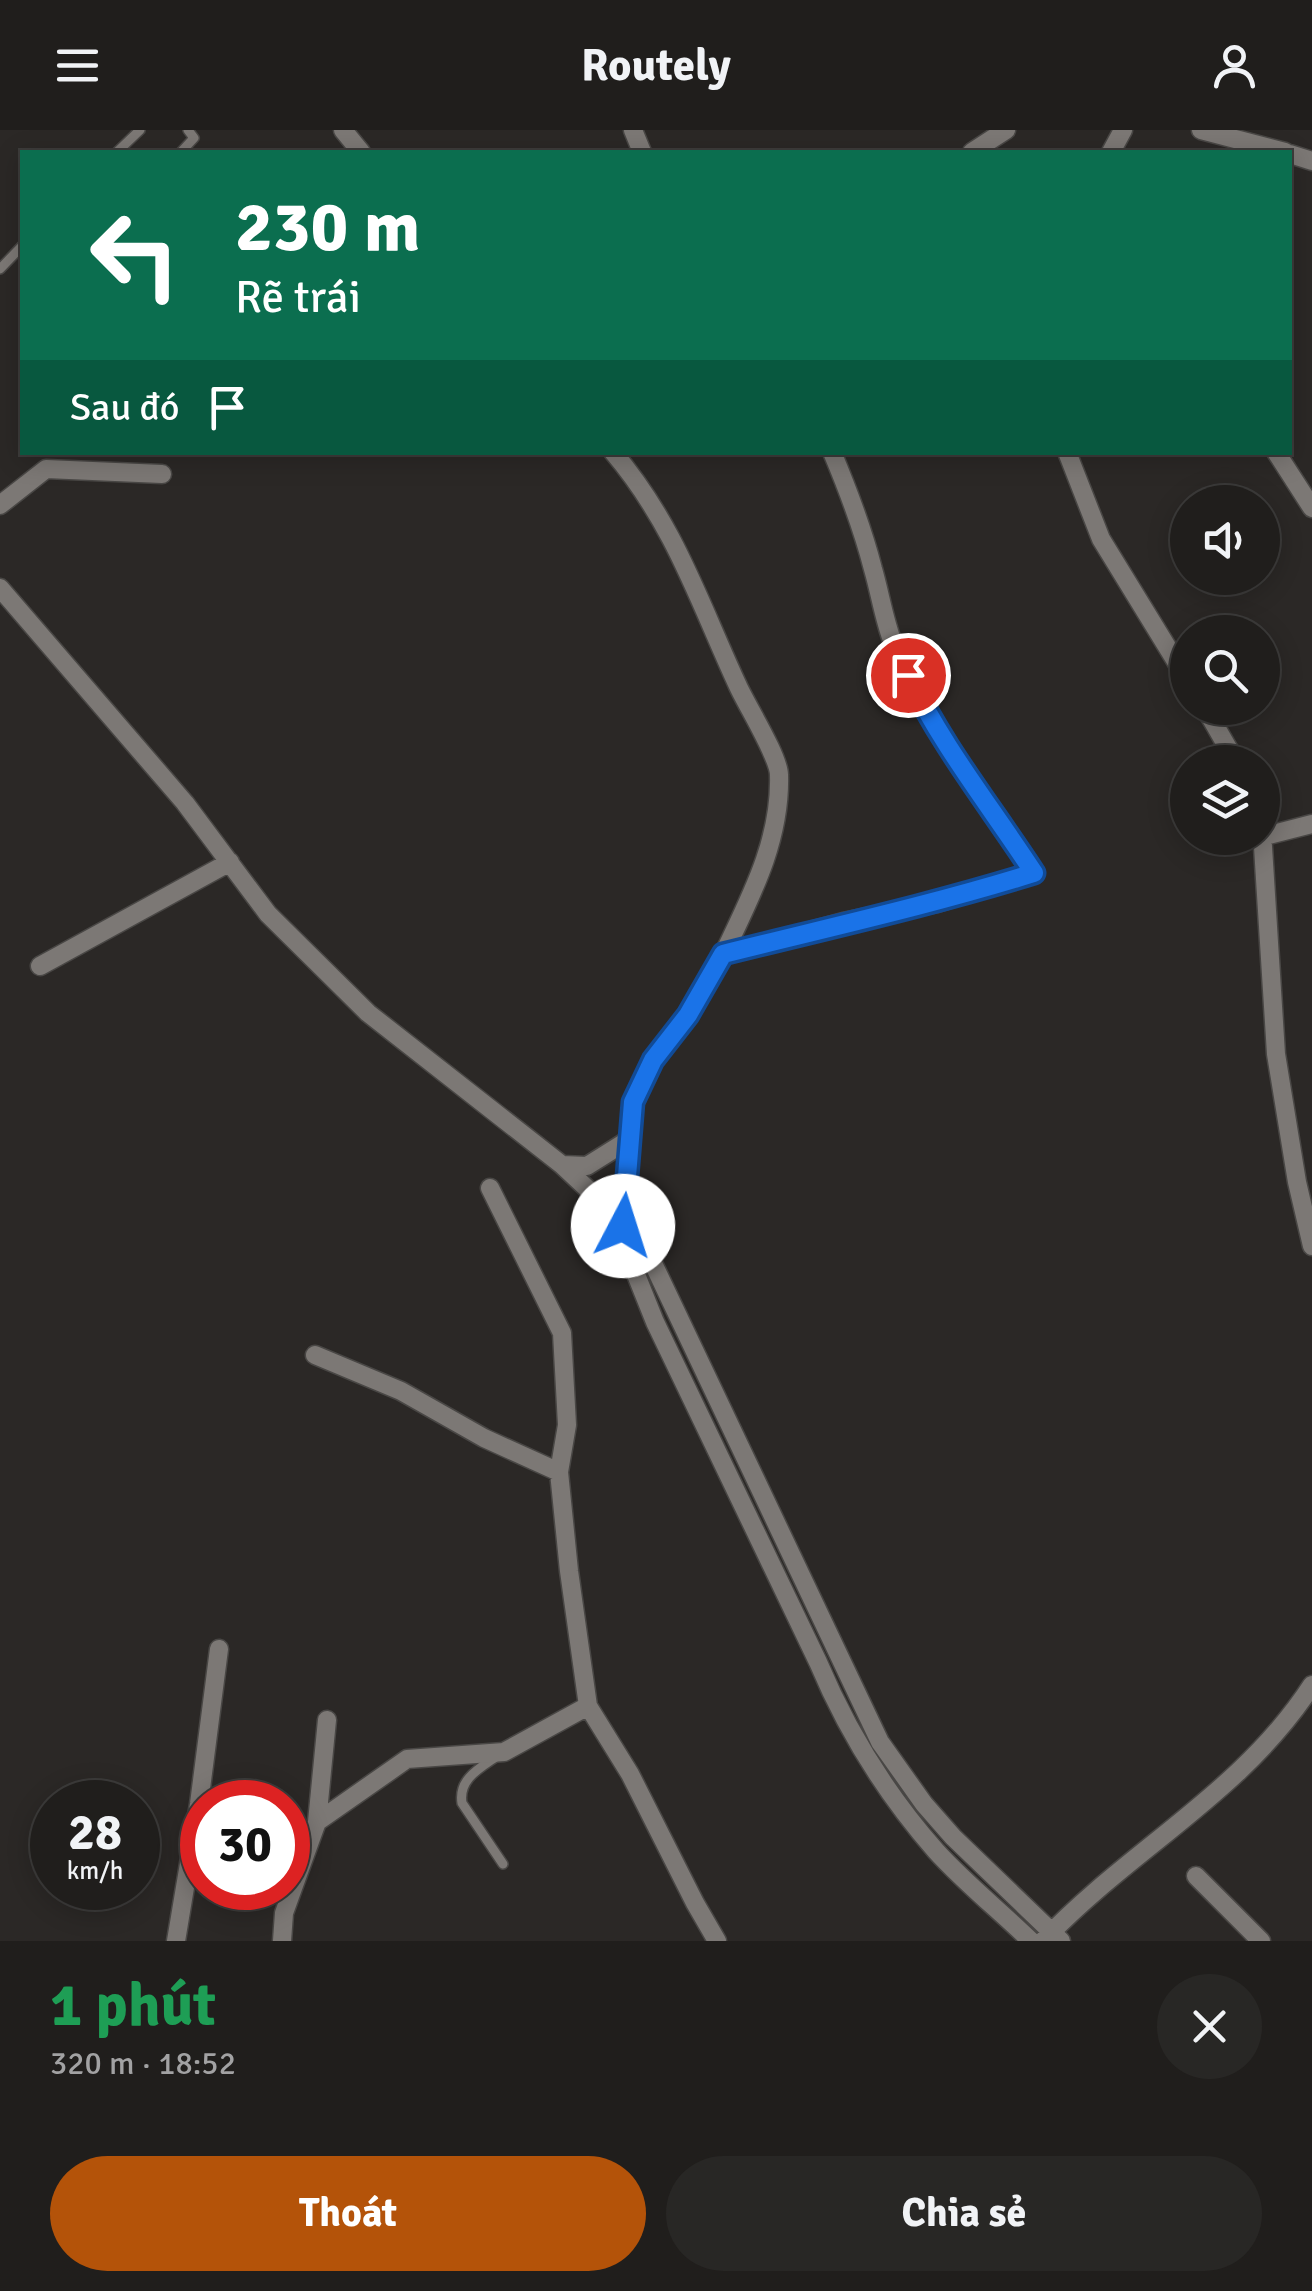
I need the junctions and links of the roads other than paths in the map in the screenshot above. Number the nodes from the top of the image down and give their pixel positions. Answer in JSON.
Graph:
{"nodes":[{"id":1,"x":140,"y":130,"type":"edge"},
{"id":2,"x":188,"y":130,"type":"edge"},
{"id":3,"x":344,"y":130,"type":"edge"},
{"id":4,"x":1006,"y":130,"type":"edge"},
{"id":5,"x":1201,"y":130,"type":"edge"},
{"id":6,"x":119,"y":150,"type":"edge"},
{"id":7,"x":183,"y":150,"type":"edge"},
{"id":8,"x":359,"y":150,"type":"edge"},
{"id":9,"x":975,"y":150,"type":"edge"},
{"id":10,"x":1277,"y":150,"type":"edge"},
{"id":11,"x":20,"y":248,"type":"edge"},
{"id":12,"x":0,"y":270,"type":"edge"},
{"id":13,"x":616,"y":455,"type":"edge"},
{"id":14,"x":833,"y":455,"type":"edge"},
{"id":15,"x":1068,"y":455,"type":"edge"},
{"id":16,"x":1278,"y":455,"type":"edge"},
{"id":17,"x":162,"y":474,"type":"dead end"},
{"id":18,"x":0,"y":504,"type":"edge"},
{"id":19,"x":1312,"y":508,"type":"edge"},
{"id":20,"x":0,"y":588,"type":"edge"},
{"id":21,"x":1170,"y":652,"type":"edge"},
{"id":22,"x":1312,"y":824,"type":"edge"},
{"id":23,"x":1280,"y":830,"type":"edge"},
{"id":24,"x":1265,"y":855,"type":"edge"},
{"id":25,"x":230,"y":862,"type":"junction"},
{"id":26,"x":723,"y":954,"type":"junction"},
{"id":27,"x":40,"y":966,"type":"dead end"},
{"id":28,"x":630,"y":1139,"type":"junction"},
{"id":29,"x":562,"y":1165,"type":"junction"},
{"id":30,"x":490,"y":1188,"type":"dead end"},
{"id":31,"x":623,"y":1226,"type":"junction"},
{"id":32,"x":1312,"y":1246,"type":"edge"},
{"id":33,"x":315,"y":1355,"type":"dead end"},
{"id":34,"x":560,"y":1472,"type":"junction"},
{"id":35,"x":219,"y":1649,"type":"dead end"},
{"id":36,"x":1312,"y":1685,"type":"edge"},
{"id":37,"x":588,"y":1706,"type":"junction"},
{"id":38,"x":327,"y":1720,"type":"dead end"},
{"id":39,"x":504,"y":1752,"type":"junction"},
{"id":40,"x":317,"y":1822,"type":"junction"},
{"id":41,"x":954,"y":1836,"type":"junction"},
{"id":42,"x":938,"y":1853,"type":"junction"},
{"id":43,"x":502,"y":1864,"type":"dead end"},
{"id":44,"x":1196,"y":1876,"type":"dead end"},
{"id":45,"x":1052,"y":1938,"type":"edge"},
{"id":46,"x":176,"y":1941,"type":"edge"},
{"id":47,"x":282,"y":1941,"type":"edge"},
{"id":48,"x":717,"y":1941,"type":"edge"},
{"id":49,"x":1031,"y":1941,"type":"edge"},
{"id":50,"x":1261,"y":1941,"type":"edge"}],
"edges":[{"from":1,"to":6,"type":"lane"},
{"from":2,"to":7,"type":"lane"},
{"from":3,"to":8,"type":"street"},
{"from":4,"to":9,"type":"street"},
{"from":5,"to":10,"type":"street"},
{"from":11,"to":12,"type":"lane"},
{"from":13,"to":26,"type":"street"},
{"from":14,"to":26,"type":"street"},
{"from":15,"to":21,"type":"street"},
{"from":16,"to":19,"type":"street"},
{"from":17,"to":18,"type":"street"},
{"from":20,"to":25,"type":"street"},
{"from":22,"to":23,"type":"street"},
{"from":24,"to":32,"type":"street"},
{"from":25,"to":27,"type":"street"},
{"from":25,"to":29,"type":"street"},
{"from":26,"to":28,"type":"street"},
{"from":28,"to":29,"type":"street"},
{"from":28,"to":31,"type":"street"},
{"from":29,"to":31,"type":"street"},
{"from":30,"to":34,"type":"street"},
{"from":31,"to":41,"type":"street"},
{"from":31,"to":42,"type":"street"},
{"from":33,"to":34,"type":"street"},
{"from":34,"to":37,"type":"street"},
{"from":35,"to":46,"type":"street"},
{"from":36,"to":45,"type":"street"},
{"from":37,"to":39,"type":"street"},
{"from":37,"to":48,"type":"street"},
{"from":38,"to":40,"type":"street"},
{"from":39,"to":40,"type":"street"},
{"from":39,"to":43,"type":"lane"},
{"from":40,"to":47,"type":"street"},
{"from":41,"to":42,"type":"street"},
{"from":41,"to":45,"type":"street"},
{"from":42,"to":49,"type":"street"},
{"from":44,"to":50,"type":"street"}]}
